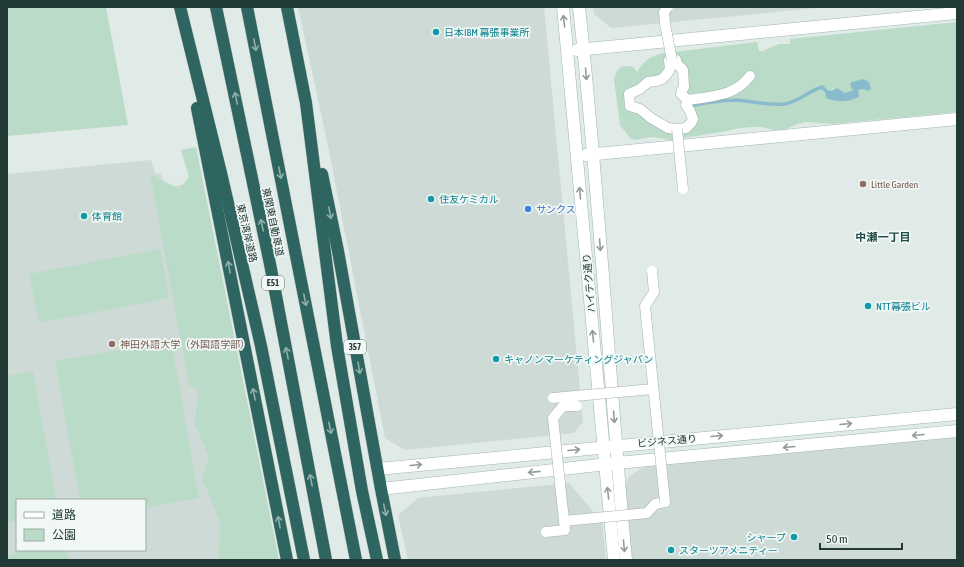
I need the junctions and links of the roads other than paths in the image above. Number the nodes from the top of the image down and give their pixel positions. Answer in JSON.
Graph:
{"nodes":[{"id":1,"x":176,"y":7,"type":"edge"},
{"id":2,"x":180,"y":7,"type":"edge"},
{"id":3,"x":216,"y":7,"type":"edge"},
{"id":4,"x":247,"y":7,"type":"edge"},
{"id":5,"x":287,"y":7,"type":"edge"},
{"id":6,"x":563,"y":7,"type":"edge"},
{"id":7,"x":579,"y":7,"type":"edge"},
{"id":8,"x":668,"y":7,"type":"edge"},
{"id":9,"x":957,"y":13,"type":"edge"},
{"id":10,"x":584,"y":49,"type":"junction"},
{"id":11,"x":567,"y":51,"type":"junction"},
{"id":12,"x":672,"y":60,"type":"junction"},
{"id":13,"x":750,"y":76,"type":"dead end"},
{"id":14,"x":688,"y":100,"type":"junction"},
{"id":15,"x":957,"y":119,"type":"edge"},
{"id":16,"x":676,"y":129,"type":"junction"},
{"id":17,"x":310,"y":135,"type":"junction"},
{"id":18,"x":594,"y":154,"type":"junction"},
{"id":19,"x":577,"y":156,"type":"junction"},
{"id":20,"x":683,"y":189,"type":"dead end"},
{"id":21,"x":652,"y":271,"type":"dead end"},
{"id":22,"x":653,"y":388,"type":"junction"},
{"id":23,"x":560,"y":401,"type":"junction"},
{"id":24,"x":577,"y":406,"type":"dead end"},
{"id":25,"x":957,"y":414,"type":"edge"},
{"id":26,"x":957,"y":431,"type":"edge"},
{"id":27,"x":616,"y":446,"type":"junction"},
{"id":28,"x":603,"y":447,"type":"junction"},
{"id":29,"x":617,"y":463,"type":"junction"},
{"id":30,"x":605,"y":464,"type":"junction"},
{"id":31,"x":378,"y":469,"type":"junction"},
{"id":32,"x":381,"y":489,"type":"junction"},
{"id":33,"x":564,"y":521,"type":"junction"},
{"id":34,"x":546,"y":532,"type":"dead end"},
{"id":35,"x":287,"y":560,"type":"edge"},
{"id":36,"x":304,"y":560,"type":"edge"},
{"id":37,"x":326,"y":560,"type":"edge"},
{"id":38,"x":356,"y":560,"type":"edge"},
{"id":39,"x":377,"y":560,"type":"edge"},
{"id":40,"x":395,"y":560,"type":"edge"},
{"id":41,"x":614,"y":560,"type":"edge"},
{"id":42,"x":626,"y":560,"type":"edge"}],
"edges":[{"from":35,"to":1,"type":"highway","one_way":true},
{"from":2,"to":36,"type":"highway","name":"東京湾岸道路"},
{"from":37,"to":3,"type":"highway","name":"東関東自動車道","number":"E51","one_way":true},
{"from":4,"to":38,"type":"highway","name":"東関東自動車道","one_way":true},
{"from":5,"to":17,"type":"highway","number":"357"},
{"from":11,"to":6,"type":"street","name":"ハイテク通り","one_way":true},
{"from":7,"to":10,"type":"street","name":"ハイテク通り"},
{"from":8,"to":12,"type":"street","bridge":true},
{"from":9,"to":10,"type":"street"},
{"from":10,"to":11,"type":"street"},
{"from":10,"to":18,"type":"street","name":"ハイテク通り","one_way":true},
{"from":11,"to":19,"type":"street","name":"ハイテク通り"},
{"from":12,"to":14,"type":"street"},
{"from":12,"to":16,"type":"street"},
{"from":13,"to":14,"type":"street"},
{"from":14,"to":16,"type":"street"},
{"from":15,"to":18,"type":"street"},
{"from":16,"to":20,"type":"street","bridge":true},
{"from":17,"to":31,"type":"highway","number":"357","one_way":true},
{"from":17,"to":39,"type":"highway","number":"357"},
{"from":18,"to":19,"type":"street"},
{"from":18,"to":27,"type":"street","name":"ハイテク通り","one_way":true},
{"from":28,"to":19,"type":"street","name":"ハイテク通り","one_way":true},
{"from":21,"to":22,"type":"street","bridge":true},
{"from":22,"to":23,"type":"street","bridge":true},
{"from":22,"to":33,"type":"street","bridge":true},
{"from":23,"to":24,"type":"street","bridge":true},
{"from":23,"to":33,"type":"street","bridge":true},
{"from":27,"to":25,"type":"street","name":"ビジネス通り","one_way":true},
{"from":26,"to":29,"type":"street","name":"ビジネス通り","one_way":true},
{"from":27,"to":28,"type":"street","name":"ビジネス通り"},
{"from":27,"to":29,"type":"street","name":"ハイテク通り"},
{"from":28,"to":30,"type":"street","name":"ハイテク通り"},
{"from":31,"to":28,"type":"street","name":"ビジネス通り","one_way":true},
{"from":29,"to":30,"type":"street","name":"ビジネス通り"},
{"from":29,"to":42,"type":"street","name":"ハイテク通り","one_way":true},
{"from":30,"to":32,"type":"street","name":"ビジネス通り","one_way":true},
{"from":41,"to":30,"type":"street","name":"ハイテク通り","one_way":true},
{"from":31,"to":32,"type":"highway","number":"357"},
{"from":32,"to":40,"type":"highway","number":"357","one_way":true},
{"from":33,"to":34,"type":"street","bridge":true}]}
